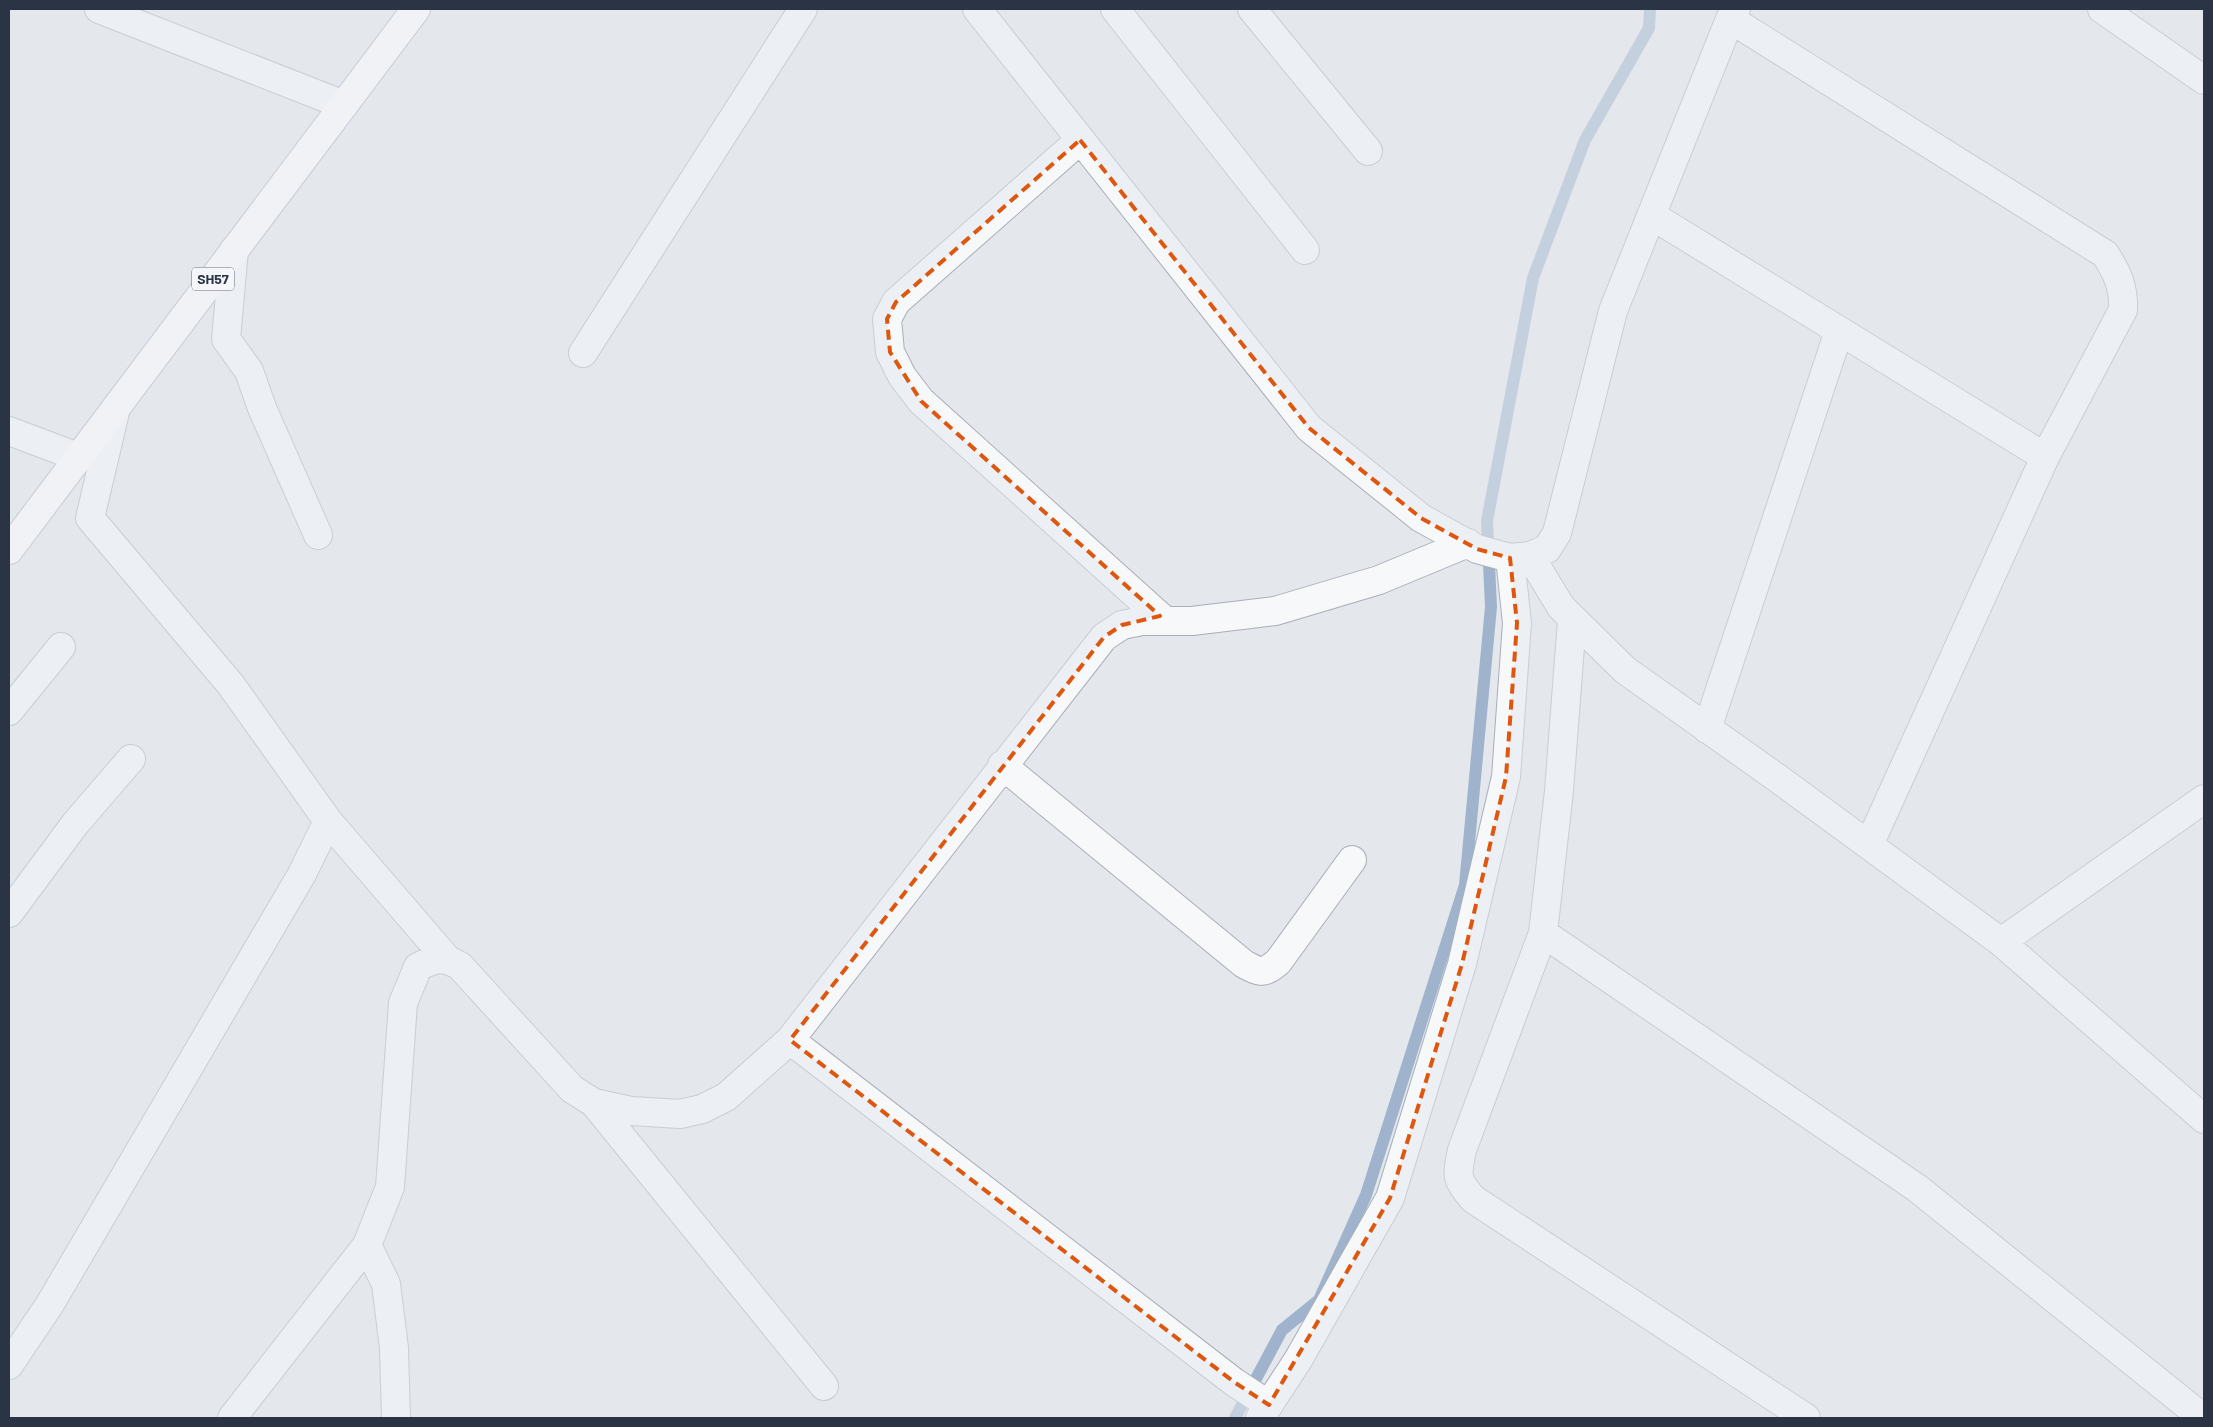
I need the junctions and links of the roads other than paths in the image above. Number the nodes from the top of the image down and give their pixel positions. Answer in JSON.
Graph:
{"nodes":[{"id":1,"x":99,"y":9,"type":"edge"},
{"id":2,"x":416,"y":9,"type":"edge"},
{"id":3,"x":803,"y":9,"type":"edge"},
{"id":4,"x":977,"y":9,"type":"edge"},
{"id":5,"x":1115,"y":9,"type":"edge"},
{"id":6,"x":1252,"y":9,"type":"edge"},
{"id":7,"x":2102,"y":9,"type":"edge"},
{"id":8,"x":1733,"y":14,"type":"edge"},
{"id":9,"x":2204,"y":80,"type":"edge"},
{"id":10,"x":344,"y":105,"type":"junction"},
{"id":11,"x":1080,"y":140,"type":"junction"},
{"id":12,"x":1368,"y":151,"type":"dead end"},
{"id":13,"x":1651,"y":215,"type":"junction"},
{"id":14,"x":234,"y":250,"type":"junction"},
{"id":15,"x":1305,"y":250,"type":"dead end"},
{"id":16,"x":1839,"y":330,"type":"junction"},
{"id":17,"x":583,"y":353,"type":"dead end"},
{"id":18,"x":116,"y":408,"type":"junction"},
{"id":19,"x":9,"y":430,"type":"edge"},
{"id":20,"x":78,"y":457,"type":"junction"},
{"id":21,"x":2045,"y":457,"type":"junction"},
{"id":22,"x":318,"y":535,"type":"dead end"},
{"id":23,"x":9,"y":550,"type":"edge"},
{"id":24,"x":1497,"y":552,"type":"junction"},
{"id":25,"x":1164,"y":620,"type":"junction"},
{"id":26,"x":1572,"y":620,"type":"junction"},
{"id":27,"x":61,"y":647,"type":"dead end"},
{"id":28,"x":9,"y":711,"type":"edge"},
{"id":29,"x":1707,"y":729,"type":"junction"},
{"id":30,"x":131,"y":759,"type":"dead end"},
{"id":31,"x":1002,"y":765,"type":"junction"},
{"id":32,"x":2204,"y":799,"type":"edge"},
{"id":33,"x":328,"y":820,"type":"junction"},
{"id":34,"x":1869,"y":846,"type":"junction"},
{"id":35,"x":1352,"y":860,"type":"dead end"},
{"id":36,"x":9,"y":913,"type":"edge"},
{"id":37,"x":1542,"y":933,"type":"junction"},
{"id":38,"x":2001,"y":942,"type":"junction"},
{"id":39,"x":447,"y":959,"type":"junction"},
{"id":40,"x":790,"y":1040,"type":"junction"},
{"id":41,"x":594,"y":1103,"type":"junction"},
{"id":42,"x":2204,"y":1118,"type":"edge"},
{"id":43,"x":366,"y":1245,"type":"junction"},
{"id":44,"x":9,"y":1365,"type":"edge"},
{"id":45,"x":824,"y":1386,"type":"dead end"},
{"id":46,"x":1254,"y":1400,"type":"edge"},
{"id":47,"x":232,"y":1418,"type":"edge"},
{"id":48,"x":396,"y":1418,"type":"edge"},
{"id":49,"x":1806,"y":1418,"type":"edge"},
{"id":50,"x":2203,"y":1418,"type":"edge"}],
"edges":[{"from":1,"to":10,"type":"street"},
{"from":2,"to":10,"type":"main road","number":"SH57"},
{"from":3,"to":17,"type":"street"},
{"from":4,"to":11,"type":"street"},
{"from":5,"to":15,"type":"street"},
{"from":6,"to":12,"type":"street"},
{"from":7,"to":9,"type":"street"},
{"from":8,"to":13,"type":"street"},
{"from":8,"to":21,"type":"street"},
{"from":10,"to":14,"type":"main road","number":"SH57"},
{"from":11,"to":24,"type":"street"},
{"from":11,"to":25,"type":"street"},
{"from":13,"to":16,"type":"street"},
{"from":13,"to":24,"type":"street"},
{"from":14,"to":18,"type":"main road","number":"SH57"},
{"from":14,"to":22,"type":"street"},
{"from":16,"to":21,"type":"street"},
{"from":16,"to":29,"type":"street"},
{"from":18,"to":20,"type":"main road","number":"SH57"},
{"from":18,"to":33,"type":"street"},
{"from":19,"to":20,"type":"street"},
{"from":20,"to":23,"type":"main road","number":"SH57"},
{"from":21,"to":34,"type":"street"},
{"from":24,"to":25,"type":"street"},
{"from":24,"to":26,"type":"street"},
{"from":24,"to":46,"type":"street"},
{"from":25,"to":31,"type":"street"},
{"from":26,"to":29,"type":"street"},
{"from":26,"to":37,"type":"street"},
{"from":27,"to":28,"type":"street"},
{"from":29,"to":34,"type":"street"},
{"from":30,"to":36,"type":"street"},
{"from":31,"to":35,"type":"street"},
{"from":31,"to":40,"type":"street"},
{"from":32,"to":38,"type":"street"},
{"from":33,"to":39,"type":"street"},
{"from":33,"to":44,"type":"street"},
{"from":34,"to":38,"type":"street"},
{"from":37,"to":49,"type":"street"},
{"from":37,"to":50,"type":"street"},
{"from":38,"to":42,"type":"street"},
{"from":39,"to":41,"type":"street"},
{"from":39,"to":43,"type":"street"},
{"from":40,"to":41,"type":"street"},
{"from":40,"to":46,"type":"street"},
{"from":41,"to":45,"type":"street"},
{"from":43,"to":47,"type":"street"},
{"from":43,"to":48,"type":"street"}]}
